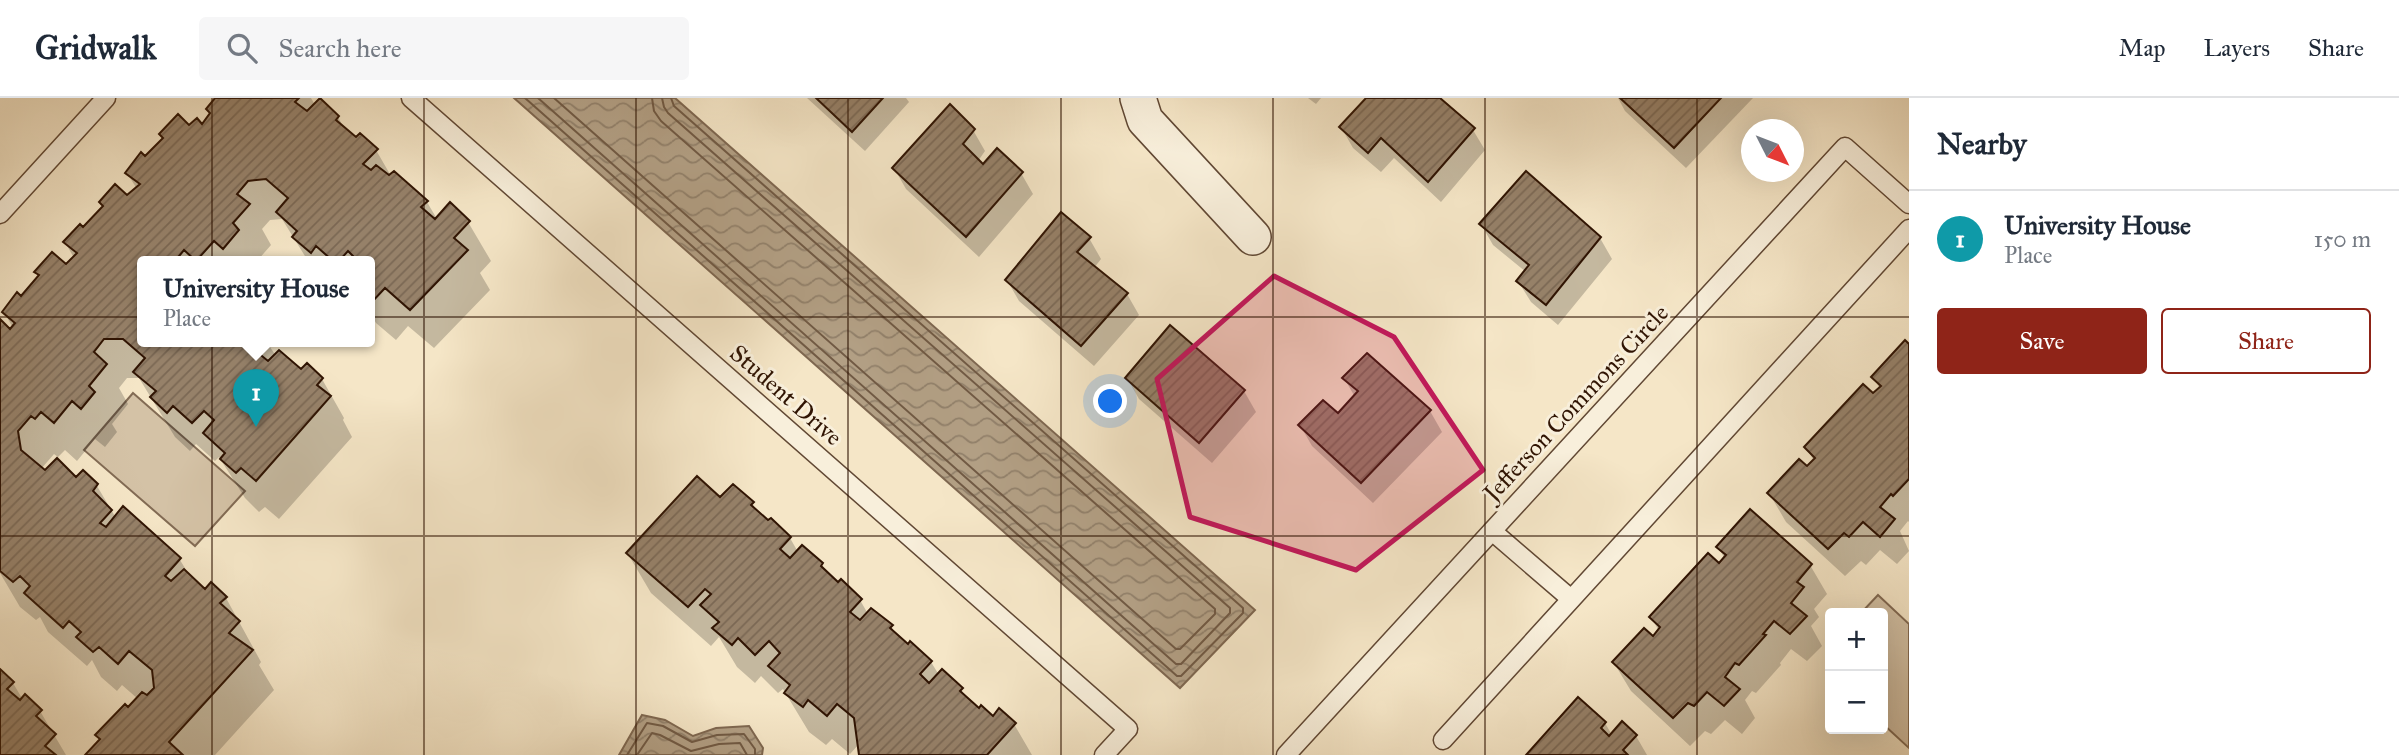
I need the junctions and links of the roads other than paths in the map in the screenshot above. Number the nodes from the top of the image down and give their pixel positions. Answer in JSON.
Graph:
{"nodes":[{"id":1,"x":106,"y":98,"type":"edge"},
{"id":2,"x":411,"y":98,"type":"edge"},
{"id":3,"x":1138,"y":98,"type":"edge"},
{"id":4,"x":1909,"y":204,"type":"edge"},
{"id":5,"x":0,"y":214,"type":"edge"},
{"id":6,"x":1909,"y":229,"type":"edge"},
{"id":7,"x":1253,"y":237,"type":"dead end"},
{"id":8,"x":1492,"y":531,"type":"junction"},
{"id":9,"x":1571,"y":600,"type":"junction"},
{"id":10,"x":1443,"y":740,"type":"dead end"},
{"id":11,"x":1104,"y":755,"type":"edge"},
{"id":12,"x":1286,"y":755,"type":"edge"}],
"edges":[{"from":1,"to":5,"type":"lane"},
{"from":2,"to":11,"type":"lane","name":"Student Drive"},
{"from":3,"to":7,"type":"street"},
{"from":4,"to":8,"type":"lane","name":"Jefferson Commons Circle"},
{"from":6,"to":9,"type":"lane"},
{"from":8,"to":9,"type":"lane"},
{"from":8,"to":12,"type":"lane","name":"Jefferson Commons Circle"},
{"from":9,"to":10,"type":"lane"}]}
